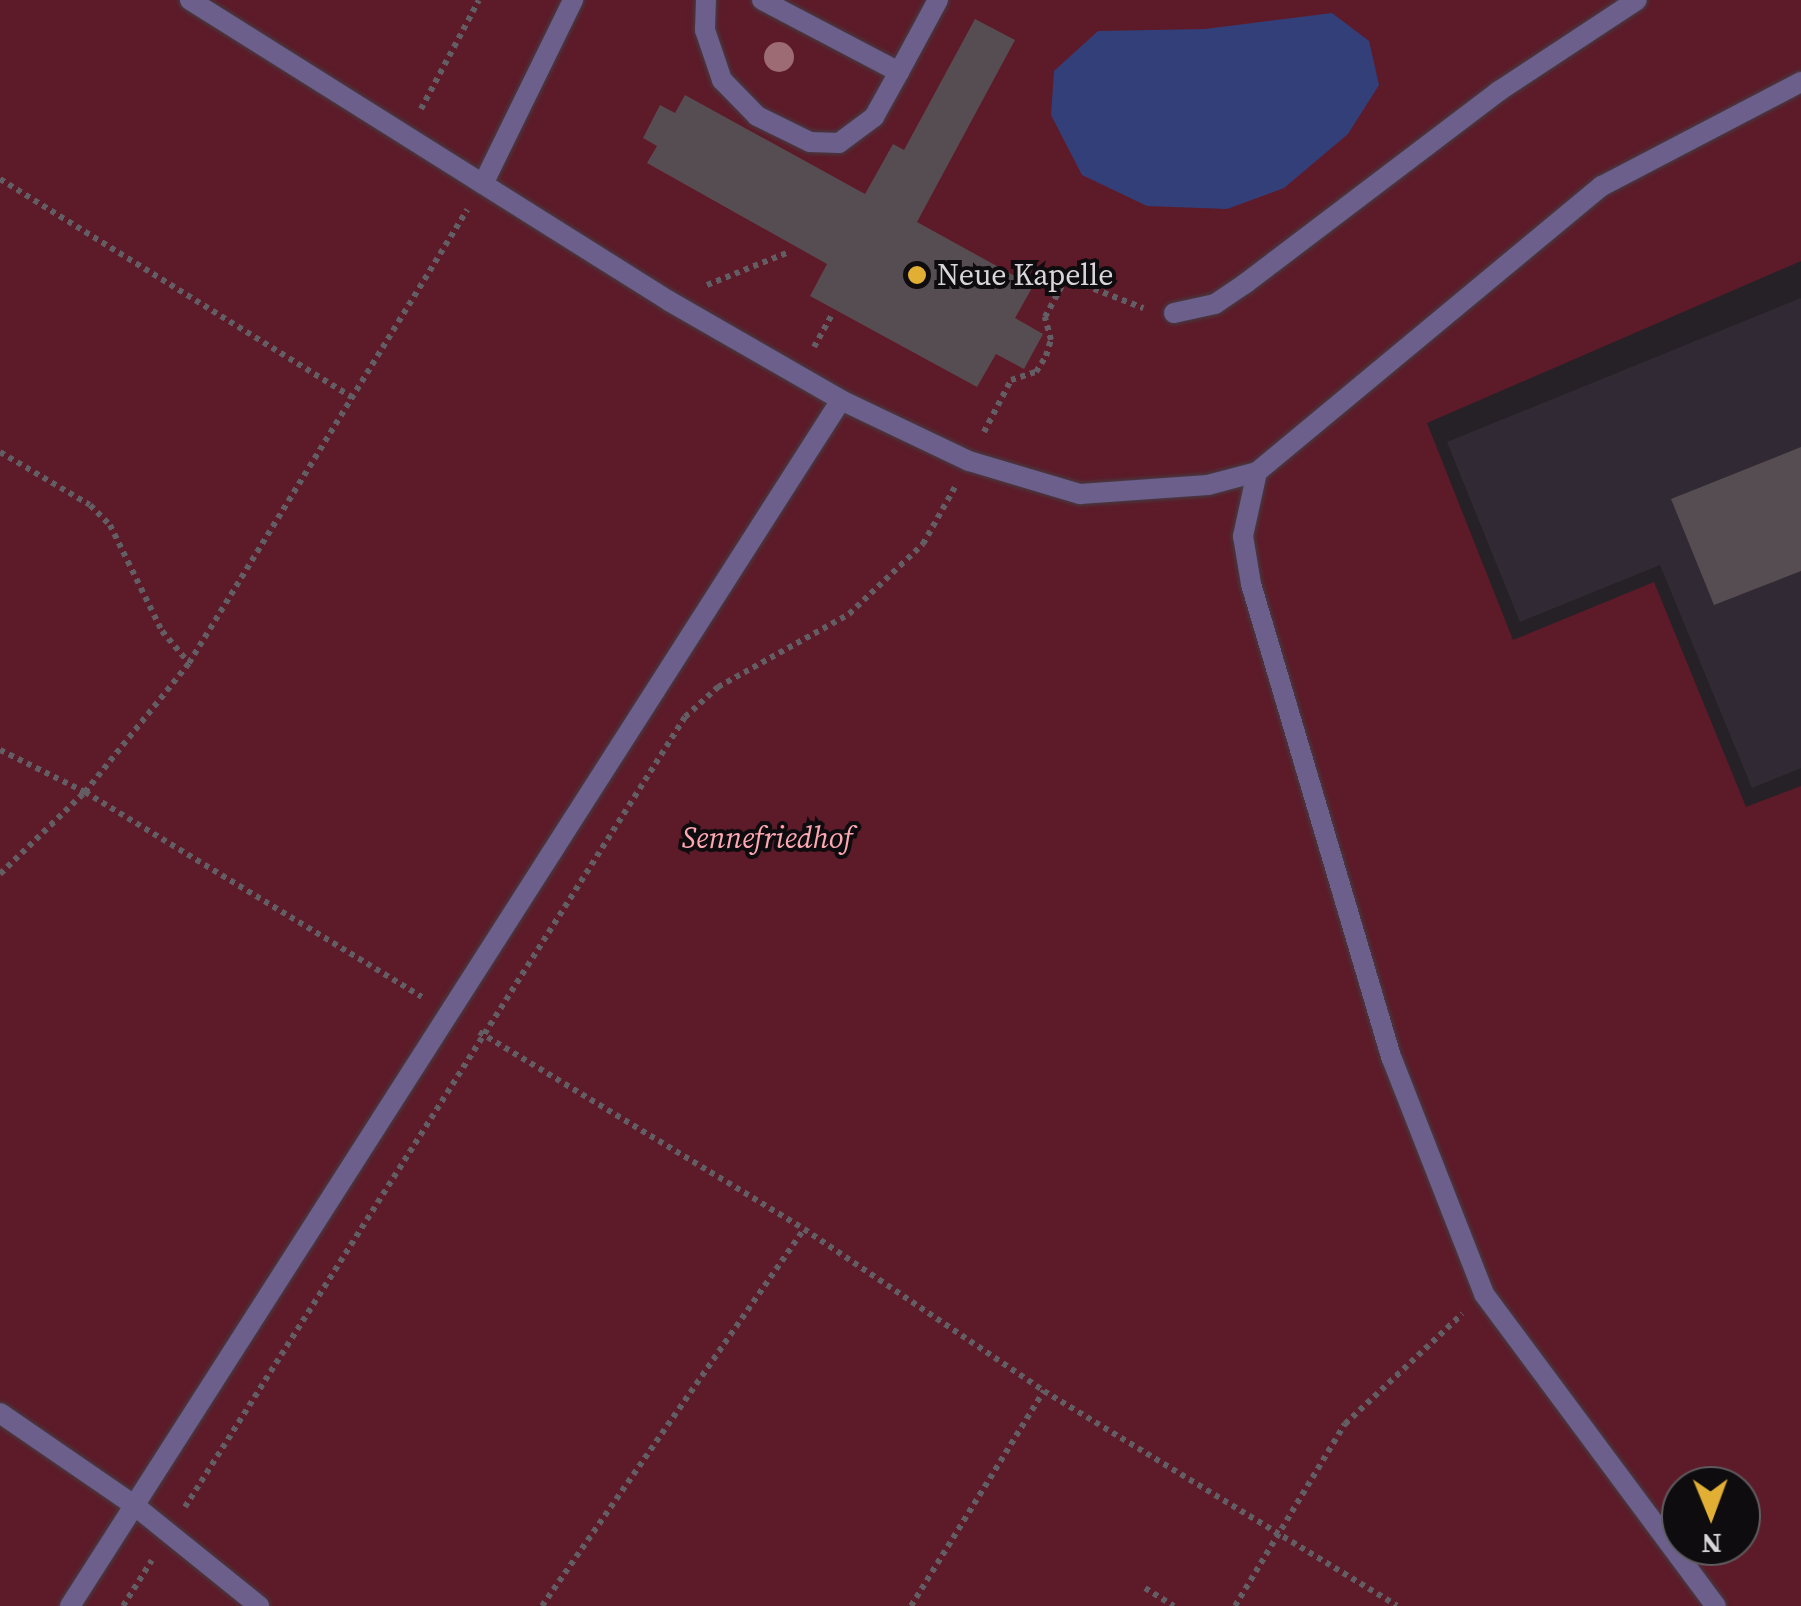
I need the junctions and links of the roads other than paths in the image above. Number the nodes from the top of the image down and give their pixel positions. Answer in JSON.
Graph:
{"nodes":[{"id":1,"x":190,"y":0,"type":"edge"},
{"id":2,"x":573,"y":0,"type":"edge"},
{"id":3,"x":706,"y":0,"type":"edge"},
{"id":4,"x":762,"y":0,"type":"edge"},
{"id":5,"x":938,"y":0,"type":"edge"},
{"id":6,"x":1637,"y":0,"type":"edge"},
{"id":7,"x":899,"y":72,"type":"junction"},
{"id":8,"x":1801,"y":82,"type":"edge"},
{"id":9,"x":483,"y":184,"type":"junction"},
{"id":10,"x":1174,"y":313,"type":"road end"},
{"id":11,"x":841,"y":400,"type":"junction"},
{"id":12,"x":1257,"y":472,"type":"junction"},
{"id":13,"x":0,"y":1413,"type":"edge"},
{"id":14,"x":134,"y":1505,"type":"junction"},
{"id":15,"x":70,"y":1606,"type":"edge"},
{"id":16,"x":259,"y":1606,"type":"edge"},
{"id":17,"x":1716,"y":1606,"type":"edge"}],
"edges":[{"from":1,"to":9,"type":"lane"},
{"from":2,"to":9,"type":"lane"},
{"from":3,"to":7,"type":"lane"},
{"from":4,"to":7,"type":"lane"},
{"from":5,"to":7,"type":"lane"},
{"from":6,"to":10,"type":"lane"},
{"from":8,"to":12,"type":"lane"},
{"from":9,"to":11,"type":"lane"},
{"from":11,"to":12,"type":"lane"},
{"from":11,"to":14,"type":"lane"},
{"from":12,"to":17,"type":"lane"},
{"from":13,"to":14,"type":"lane"},
{"from":14,"to":15,"type":"lane"},
{"from":14,"to":16,"type":"lane"}]}
